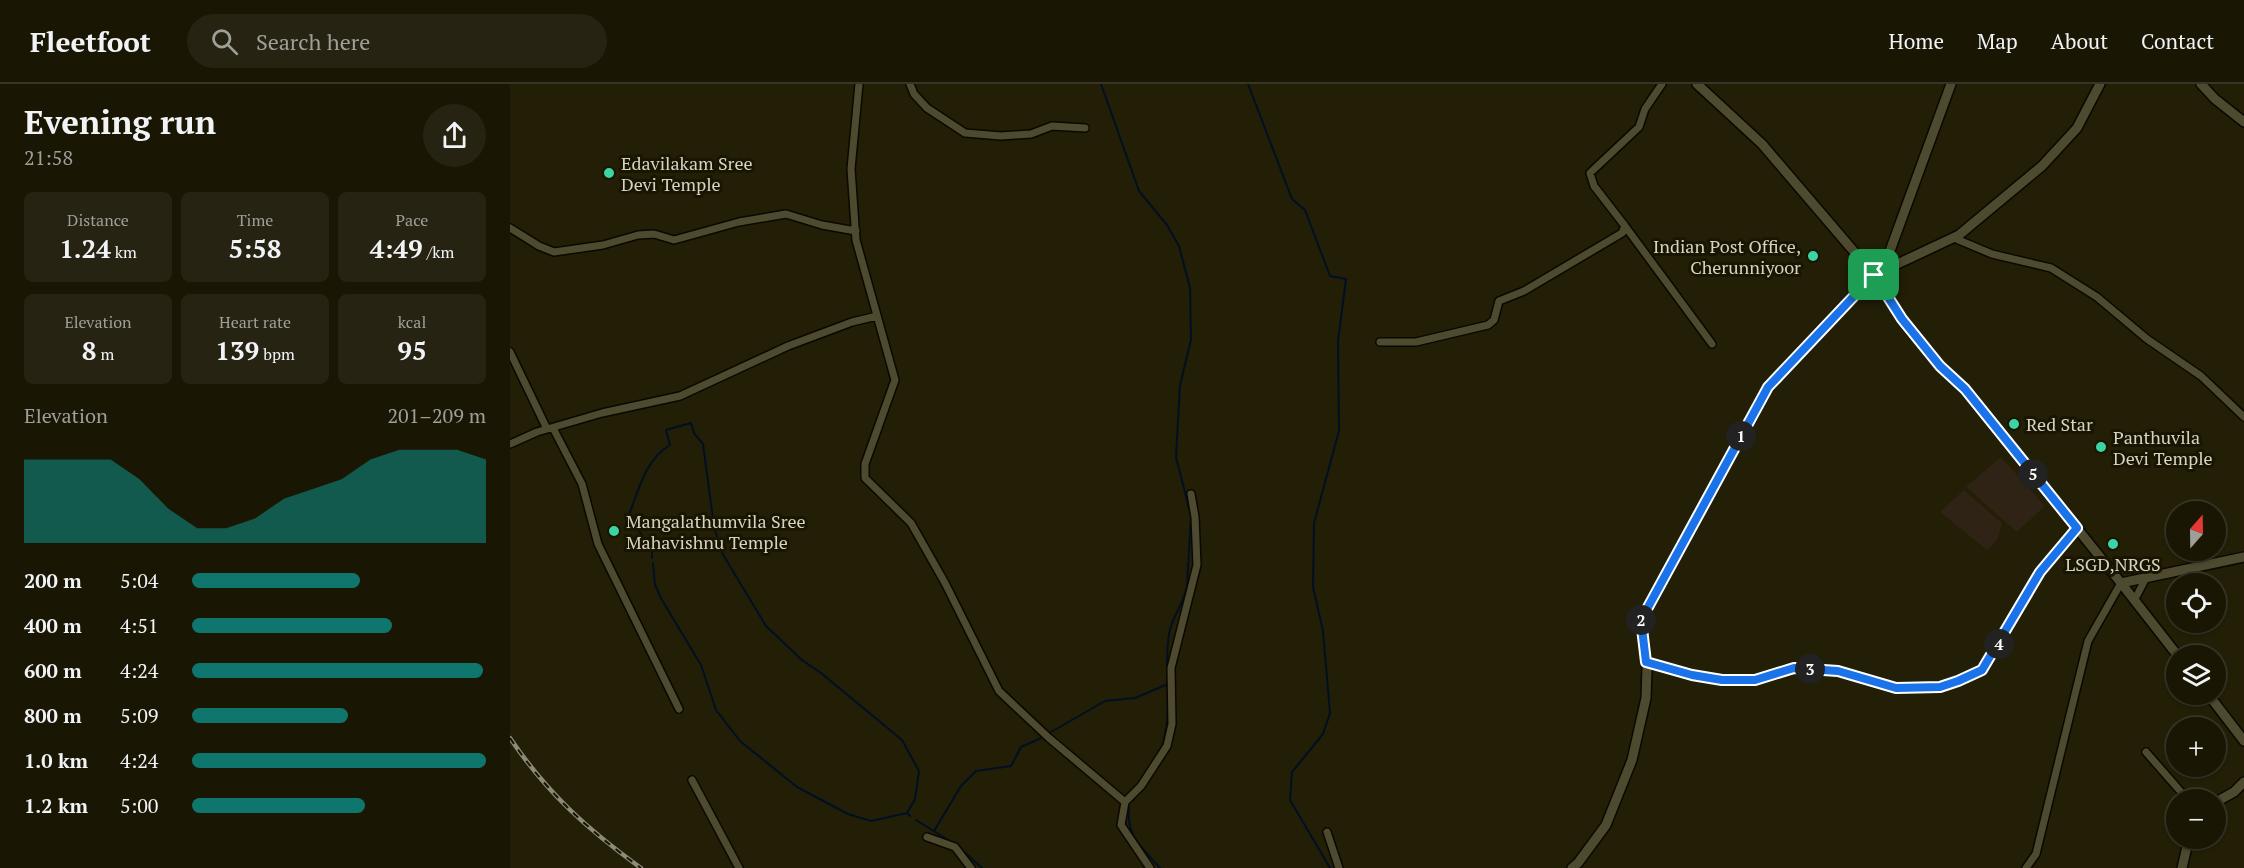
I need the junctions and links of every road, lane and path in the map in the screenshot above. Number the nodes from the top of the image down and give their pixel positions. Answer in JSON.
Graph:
{"nodes":[{"id":1,"x":860,"y":84,"type":"edge"},
{"id":2,"x":910,"y":84,"type":"edge"},
{"id":3,"x":1662,"y":84,"type":"edge"},
{"id":4,"x":1697,"y":84,"type":"edge"},
{"id":5,"x":1951,"y":84,"type":"edge"},
{"id":6,"x":2100,"y":84,"type":"edge"},
{"id":7,"x":2201,"y":84,"type":"edge"},
{"id":8,"x":2244,"y":122,"type":"edge"},
{"id":9,"x":1084,"y":128,"type":"dead end"},
{"id":10,"x":1625,"y":226,"type":"junction"},
{"id":11,"x":510,"y":228,"type":"edge"},
{"id":12,"x":856,"y":231,"type":"junction"},
{"id":13,"x":1954,"y":238,"type":"junction"},
{"id":14,"x":1883,"y":270,"type":"junction"},
{"id":15,"x":1874,"y":275,"type":"junction"},
{"id":16,"x":877,"y":316,"type":"junction"},
{"id":17,"x":1380,"y":342,"type":"dead end"},
{"id":18,"x":1712,"y":344,"type":"dead end"},
{"id":19,"x":510,"y":352,"type":"edge"},
{"id":20,"x":2244,"y":417,"type":"edge"},
{"id":21,"x":550,"y":429,"type":"junction"},
{"id":22,"x":510,"y":444,"type":"edge"},
{"id":23,"x":1191,"y":494,"type":"dead end"},
{"id":24,"x":2077,"y":528,"type":"junction"},
{"id":25,"x":2244,"y":557,"type":"edge"},
{"id":26,"x":2146,"y":578,"type":"junction"},
{"id":27,"x":2121,"y":583,"type":"junction"},
{"id":28,"x":2134,"y":599,"type":"junction"},
{"id":29,"x":2170,"y":645,"type":"edge"},
{"id":30,"x":1646,"y":662,"type":"junction"},
{"id":31,"x":2216,"y":705,"type":"edge"},
{"id":32,"x":680,"y":709,"type":"dead end"},
{"id":33,"x":2244,"y":741,"type":"edge"},
{"id":34,"x":2146,"y":752,"type":"dead end"},
{"id":35,"x":692,"y":780,"type":"dead end"},
{"id":36,"x":2244,"y":782,"type":"edge"},
{"id":37,"x":2178,"y":789,"type":"edge"},
{"id":38,"x":2226,"y":796,"type":"edge"},
{"id":39,"x":1125,"y":802,"type":"junction"},
{"id":40,"x":1327,"y":832,"type":"dead end"},
{"id":41,"x":927,"y":837,"type":"dead end"},
{"id":42,"x":2186,"y":849,"type":"edge"},
{"id":43,"x":739,"y":868,"type":"edge"},
{"id":44,"x":972,"y":868,"type":"edge"},
{"id":45,"x":1150,"y":868,"type":"edge"},
{"id":46,"x":1339,"y":868,"type":"edge"},
{"id":47,"x":1572,"y":868,"type":"edge"},
{"id":48,"x":2026,"y":868,"type":"edge"},
{"id":49,"x":2182,"y":868,"type":"edge"}],
"edges":[{"from":1,"to":12,"type":"street"},
{"from":2,"to":9,"type":"street"},
{"from":3,"to":10,"type":"street"},
{"from":4,"to":15,"type":"street"},
{"from":5,"to":14,"type":"street"},
{"from":6,"to":13,"type":"street"},
{"from":7,"to":8,"type":"street"},
{"from":10,"to":17,"type":"street"},
{"from":10,"to":18,"type":"street"},
{"from":11,"to":12,"type":"street"},
{"from":12,"to":16,"type":"street"},
{"from":13,"to":14,"type":"street"},
{"from":13,"to":20,"type":"street"},
{"from":14,"to":15,"type":"street"},
{"from":15,"to":24,"type":"street"},
{"from":15,"to":30,"type":"street"},
{"from":16,"to":21,"type":"street"},
{"from":16,"to":39,"type":"street"},
{"from":19,"to":21,"type":"street"},
{"from":21,"to":22,"type":"street"},
{"from":21,"to":32,"type":"street"},
{"from":23,"to":39,"type":"street"},
{"from":24,"to":27,"type":"street"},
{"from":24,"to":30,"type":"street"},
{"from":25,"to":26,"type":"street"},
{"from":26,"to":27,"type":"street"},
{"from":26,"to":28,"type":"street"},
{"from":27,"to":28,"type":"street"},
{"from":27,"to":48,"type":"street"},
{"from":28,"to":29,"type":"street"},
{"from":30,"to":47,"type":"street"},
{"from":31,"to":33,"type":"street"},
{"from":34,"to":37,"type":"street"},
{"from":35,"to":43,"type":"street"},
{"from":36,"to":38,"type":"street"},
{"from":39,"to":45,"type":"street"},
{"from":40,"to":46,"type":"street"},
{"from":41,"to":44,"type":"street"},
{"from":42,"to":49,"type":"street"}]}
